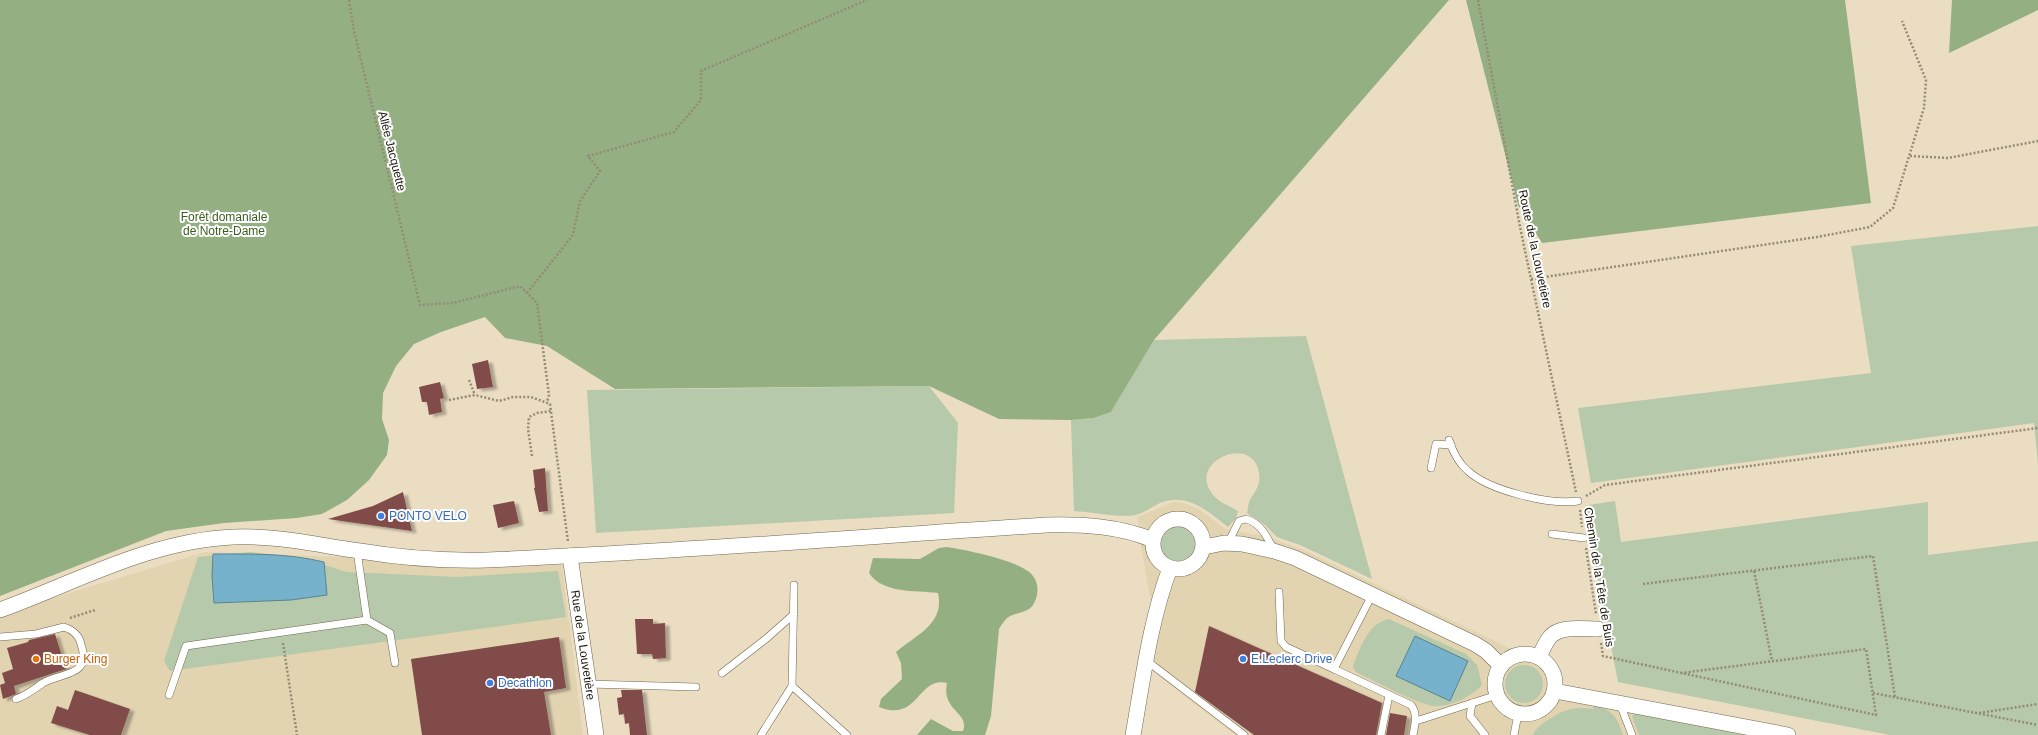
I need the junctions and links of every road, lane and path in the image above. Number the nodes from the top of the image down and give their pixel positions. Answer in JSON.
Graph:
{"nodes":[{"id":1,"x":349,"y":0,"type":"edge"},
{"id":2,"x":867,"y":0,"type":"edge"},
{"id":3,"x":1478,"y":0,"type":"edge"},
{"id":4,"x":1902,"y":21,"type":"dead end"},
{"id":5,"x":2038,"y":141,"type":"edge"},
{"id":6,"x":1910,"y":156,"type":"junction"},
{"id":7,"x":1532,"y":279,"type":"junction"},
{"id":8,"x":527,"y":293,"type":"junction"},
{"id":9,"x":469,"y":380,"type":"dead end"},
{"id":10,"x":475,"y":395,"type":"junction"},
{"id":11,"x":449,"y":400,"type":"dead end"},
{"id":12,"x":547,"y":402,"type":"junction"},
{"id":13,"x":551,"y":411,"type":"junction"},
{"id":14,"x":2038,"y":428,"type":"edge"},
{"id":15,"x":532,"y":456,"type":"dead end"},
{"id":16,"x":1431,"y":468,"type":"dead end"},
{"id":17,"x":1578,"y":501,"type":"junction"},
{"id":18,"x":1552,"y":534,"type":"dead end"},
{"id":19,"x":1584,"y":538,"type":"junction"},
{"id":20,"x":1153,"y":540,"type":"junction"},
{"id":21,"x":1228,"y":543,"type":"junction"},
{"id":22,"x":1204,"y":547,"type":"junction"},
{"id":23,"x":357,"y":551,"type":"junction"},
{"id":24,"x":1274,"y":551,"type":"junction"},
{"id":25,"x":570,"y":556,"type":"junction"},
{"id":26,"x":1170,"y":568,"type":"junction"},
{"id":27,"x":1754,"y":571,"type":"junction"},
{"id":28,"x":1643,"y":584,"type":"dead end"},
{"id":29,"x":794,"y":585,"type":"dead end"},
{"id":30,"x":1279,"y":592,"type":"dead end"},
{"id":31,"x":1372,"y":595,"type":"junction"},
{"id":32,"x":0,"y":610,"type":"edge"},
{"id":33,"x":794,"y":614,"type":"junction"},
{"id":34,"x":367,"y":620,"type":"junction"},
{"id":35,"x":1598,"y":629,"type":"junction"},
{"id":36,"x":281,"y":633,"type":"junction"},
{"id":37,"x":0,"y":638,"type":"edge"},
{"id":38,"x":1539,"y":657,"type":"junction"},
{"id":39,"x":1147,"y":661,"type":"junction"},
{"id":40,"x":1772,"y":661,"type":"junction"},
{"id":41,"x":395,"y":663,"type":"dead end"},
{"id":42,"x":1501,"y":666,"type":"junction"},
{"id":43,"x":1334,"y":669,"type":"junction"},
{"id":44,"x":722,"y":673,"type":"dead end"},
{"id":45,"x":1682,"y":673,"type":"junction"},
{"id":46,"x":588,"y":684,"type":"junction"},
{"id":47,"x":792,"y":686,"type":"junction"},
{"id":48,"x":696,"y":688,"type":"dead end"},
{"id":49,"x":1555,"y":691,"type":"junction"},
{"id":50,"x":1873,"y":693,"type":"junction"},
{"id":51,"x":1389,"y":695,"type":"junction"},
{"id":52,"x":1497,"y":695,"type":"junction"},
{"id":53,"x":169,"y":696,"type":"dead end"},
{"id":54,"x":1895,"y":697,"type":"junction"},
{"id":55,"x":16,"y":699,"type":"dead end"},
{"id":56,"x":1619,"y":702,"type":"junction"},
{"id":57,"x":1472,"y":703,"type":"junction"},
{"id":58,"x":2038,"y":704,"type":"edge"},
{"id":59,"x":1977,"y":713,"type":"junction"},
{"id":60,"x":1518,"y":714,"type":"junction"},
{"id":61,"x":1416,"y":721,"type":"junction"},
{"id":62,"x":2038,"y":725,"type":"edge"},
{"id":63,"x":297,"y":735,"type":"edge"},
{"id":64,"x":596,"y":735,"type":"edge"},
{"id":65,"x":761,"y":735,"type":"edge"},
{"id":66,"x":847,"y":735,"type":"edge"},
{"id":67,"x":1133,"y":735,"type":"edge"},
{"id":68,"x":1244,"y":735,"type":"edge"},
{"id":69,"x":1381,"y":735,"type":"edge"},
{"id":70,"x":1413,"y":735,"type":"edge"},
{"id":71,"x":1485,"y":735,"type":"edge"},
{"id":72,"x":1514,"y":735,"type":"edge"},
{"id":73,"x":1632,"y":735,"type":"edge"},
{"id":74,"x":1788,"y":735,"type":"edge"}],
"edges":[{"from":1,"to":8,"type":"path","name":"Allée Jacquette"},
{"from":2,"to":8,"type":"path"},
{"from":3,"to":7,"type":"path","name":"Route de la Louvetière"},
{"from":4,"to":6,"type":"path"},
{"from":5,"to":6,"type":"path"},
{"from":6,"to":7,"type":"path"},
{"from":7,"to":17,"type":"path","name":"Route de la Louvetière"},
{"from":8,"to":12,"type":"path"},
{"from":9,"to":10,"type":"path"},
{"from":10,"to":11,"type":"path"},
{"from":10,"to":12,"type":"path"},
{"from":12,"to":13,"type":"path"},
{"from":13,"to":15,"type":"path"},
{"from":13,"to":25,"type":"path"},
{"from":14,"to":17,"type":"path"},
{"from":16,"to":17,"type":"lane"},
{"from":17,"to":19,"type":"path","name":"Chemin de la Tête de Buis"},
{"from":18,"to":19,"type":"lane"},
{"from":19,"to":35,"type":"path","name":"Chemin de la Tête de Buis"},
{"from":20,"to":22,"type":"street"},
{"from":20,"to":25,"type":"street"},
{"from":20,"to":26,"type":"street"},
{"from":21,"to":22,"type":"street"},
{"from":21,"to":24,"type":"street"},
{"from":21,"to":24,"type":"lane"},
{"from":22,"to":26,"type":"street"},
{"from":23,"to":25,"type":"street"},
{"from":23,"to":32,"type":"street"},
{"from":23,"to":34,"type":"lane"},
{"from":24,"to":31,"type":"street"},
{"from":25,"to":46,"type":"street","name":"Rue de la Louvetière"},
{"from":26,"to":39,"type":"street"},
{"from":27,"to":28,"type":"path"},
{"from":27,"to":40,"type":"path"},
{"from":27,"to":54,"type":"path"},
{"from":29,"to":33,"type":"lane"},
{"from":30,"to":43,"type":"lane"},
{"from":31,"to":42,"type":"street"},
{"from":31,"to":43,"type":"lane"},
{"from":33,"to":44,"type":"lane"},
{"from":33,"to":47,"type":"lane"},
{"from":34,"to":36,"type":"lane"},
{"from":34,"to":41,"type":"lane"},
{"from":35,"to":38,"type":"street"},
{"from":35,"to":45,"type":"path","name":"Chemin de la Tête de Buis"},
{"from":36,"to":53,"type":"lane"},
{"from":36,"to":63,"type":"path"},
{"from":37,"to":55,"type":"lane"},
{"from":38,"to":42,"type":"street"},
{"from":38,"to":49,"type":"street"},
{"from":39,"to":67,"type":"street"},
{"from":39,"to":68,"type":"lane"},
{"from":40,"to":45,"type":"path"},
{"from":40,"to":50,"type":"path"},
{"from":42,"to":52,"type":"street"},
{"from":43,"to":51,"type":"lane"},
{"from":45,"to":50,"type":"path"},
{"from":46,"to":48,"type":"lane"},
{"from":46,"to":64,"type":"street","name":"Rue de la Louvetière"},
{"from":47,"to":65,"type":"lane"},
{"from":47,"to":66,"type":"lane"},
{"from":49,"to":56,"type":"street"},
{"from":49,"to":60,"type":"street"},
{"from":50,"to":54,"type":"path"},
{"from":51,"to":61,"type":"lane"},
{"from":51,"to":69,"type":"lane"},
{"from":52,"to":57,"type":"lane"},
{"from":52,"to":60,"type":"street"},
{"from":54,"to":59,"type":"path"},
{"from":56,"to":73,"type":"lane"},
{"from":56,"to":74,"type":"street"},
{"from":57,"to":61,"type":"lane"},
{"from":57,"to":71,"type":"lane"},
{"from":58,"to":59,"type":"path"},
{"from":59,"to":62,"type":"path"},
{"from":60,"to":72,"type":"lane"},
{"from":61,"to":70,"type":"lane"}]}
